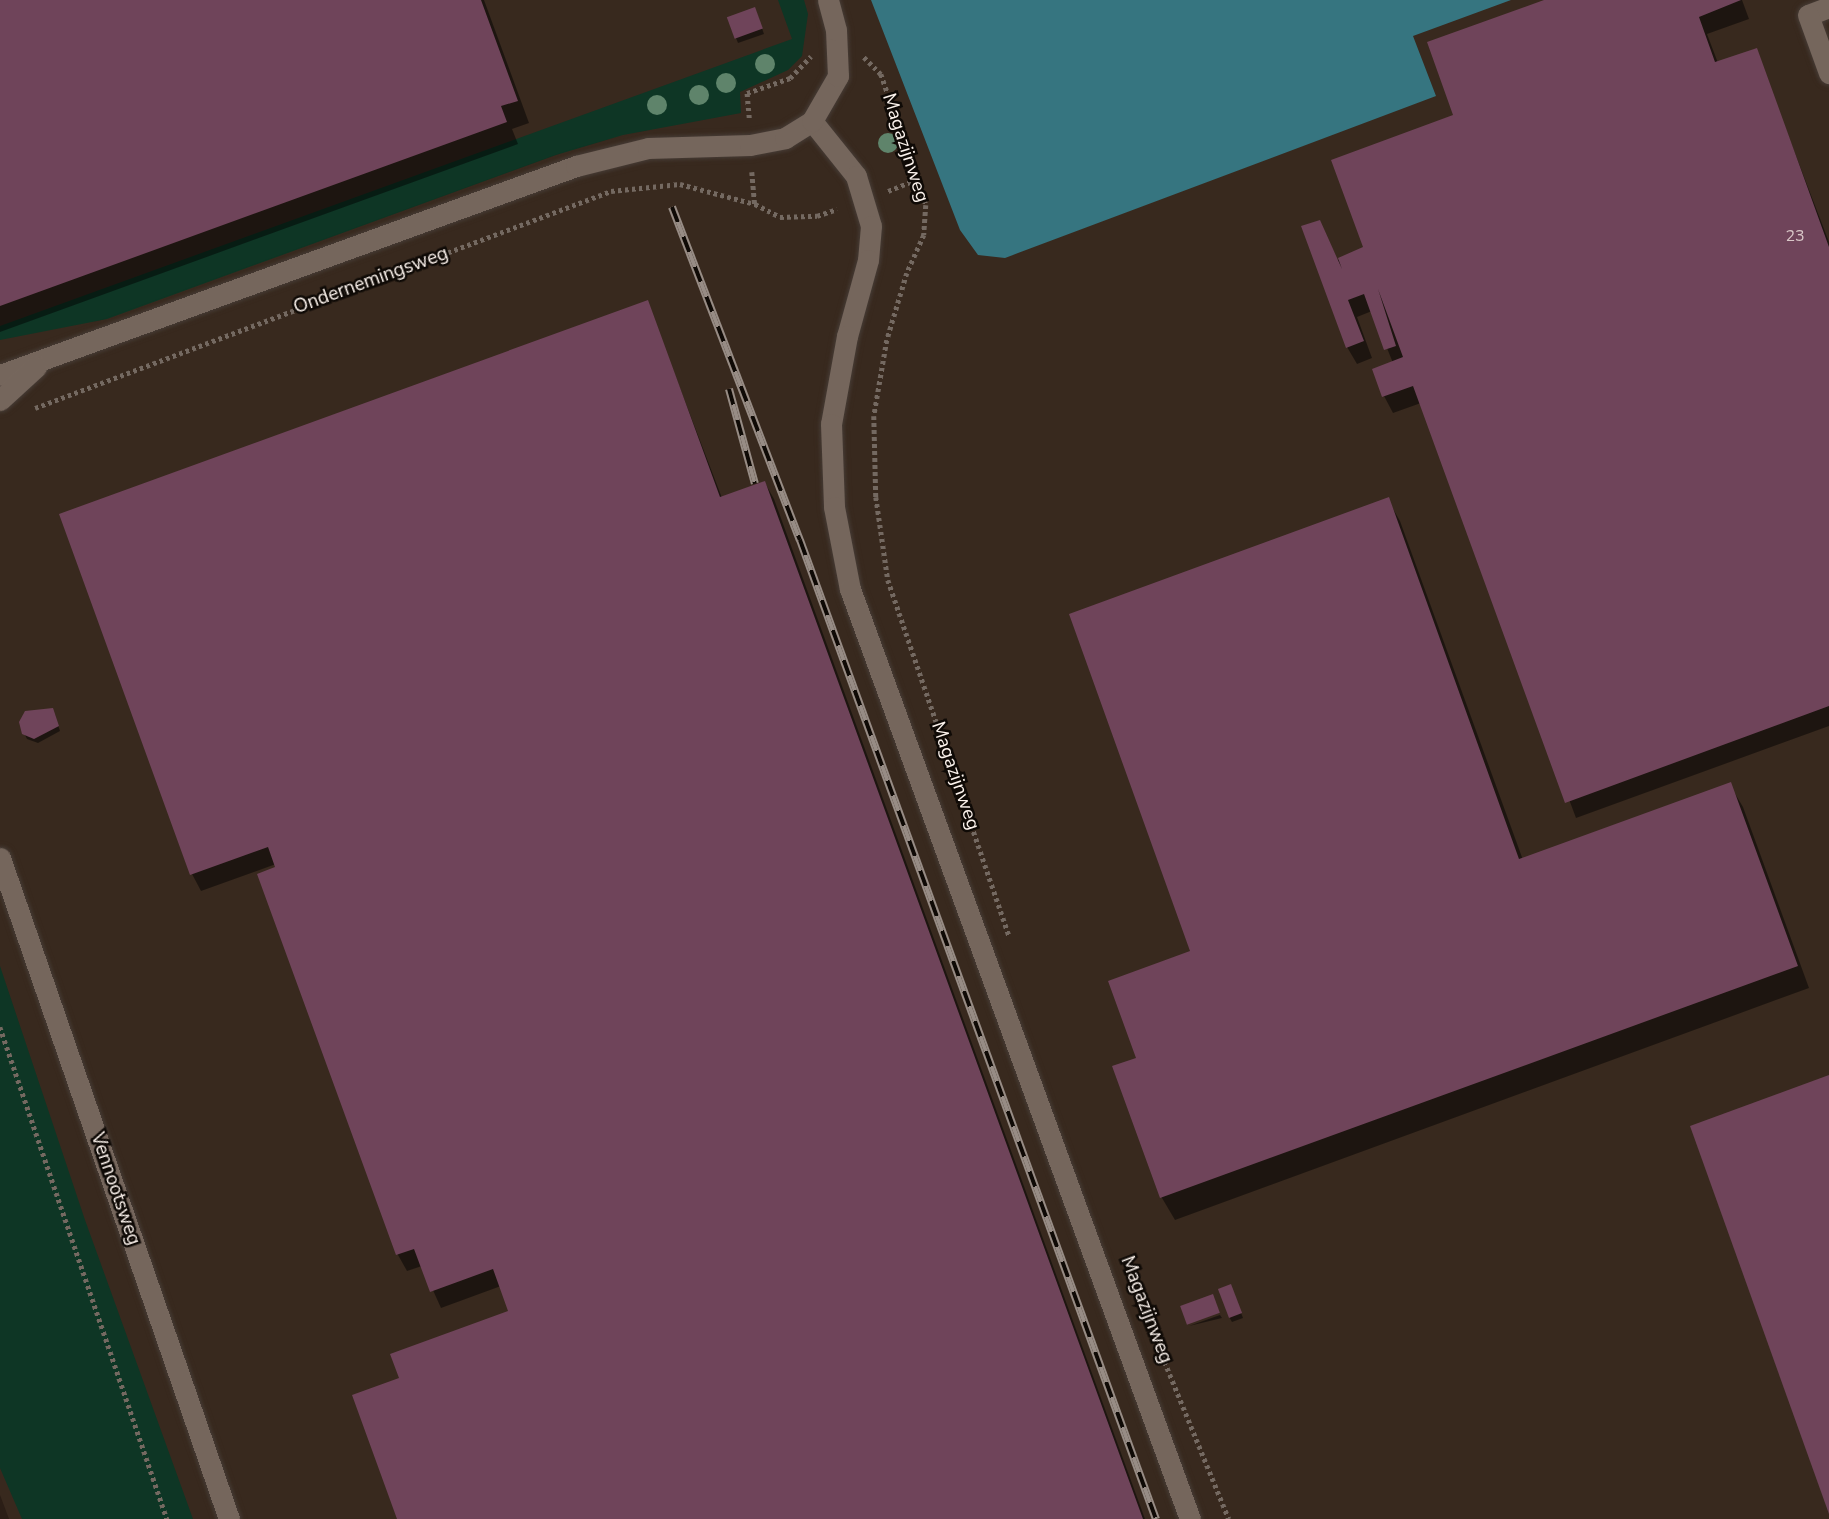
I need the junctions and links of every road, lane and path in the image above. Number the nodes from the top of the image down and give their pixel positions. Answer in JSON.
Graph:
{"nodes":[{"id":1,"x":828,"y":0,"type":"edge"},
{"id":2,"x":1829,"y":7,"type":"edge"},
{"id":3,"x":836,"y":30,"type":"junction"},
{"id":4,"x":1829,"y":73,"type":"edge"},
{"id":5,"x":812,"y":121,"type":"junction"},
{"id":6,"x":750,"y":145,"type":"junction"},
{"id":7,"x":918,"y":179,"type":"junction"},
{"id":8,"x":865,"y":200,"type":"junction"},
{"id":9,"x":755,"y":204,"type":"junction"},
{"id":10,"x":45,"y":358,"type":"junction"},
{"id":11,"x":0,"y":376,"type":"edge"},
{"id":12,"x":0,"y":400,"type":"edge"},
{"id":13,"x":23,"y":416,"type":"dead end"},
{"id":14,"x":0,"y":858,"type":"edge"},
{"id":15,"x":1011,"y":941,"type":"dead end"},
{"id":16,"x":0,"y":1027,"type":"edge"},
{"id":17,"x":1156,"y":1342,"type":"dead end"},
{"id":18,"x":167,"y":1519,"type":"edge"},
{"id":19,"x":229,"y":1519,"type":"edge"},
{"id":20,"x":1190,"y":1519,"type":"edge"},
{"id":21,"x":1229,"y":1519,"type":"edge"}],
"edges":[{"from":1,"to":3,"type":"street","name":"Ondernemingsweg"},
{"from":2,"to":4,"type":"street"},
{"from":3,"to":5,"type":"street","name":"Ondernemingsweg"},
{"from":3,"to":6,"type":"path"},
{"from":3,"to":7,"type":"path","name":"Magazijnweg"},
{"from":5,"to":6,"type":"street","name":"Ondernemingsweg"},
{"from":5,"to":8,"type":"street","name":"Magazijnweg"},
{"from":6,"to":9,"type":"path"},
{"from":6,"to":10,"type":"street","name":"Ondernemingsweg"},
{"from":7,"to":8,"type":"path","name":"Ondernemingsweg"},
{"from":7,"to":15,"type":"path","name":"Magazijnweg"},
{"from":8,"to":9,"type":"path","name":"Ondernemingsweg"},
{"from":8,"to":20,"type":"street","name":"Magazijnweg"},
{"from":9,"to":13,"type":"path","name":"Ondernemingsweg"},
{"from":10,"to":11,"type":"street","name":"Ondernemingsweg"},
{"from":10,"to":12,"type":"street","name":"Ondernemingsweg"},
{"from":14,"to":19,"type":"street","name":"Vennootsweg"},
{"from":16,"to":18,"type":"path"},
{"from":17,"to":21,"type":"path","name":"Magazijnweg"}]}
